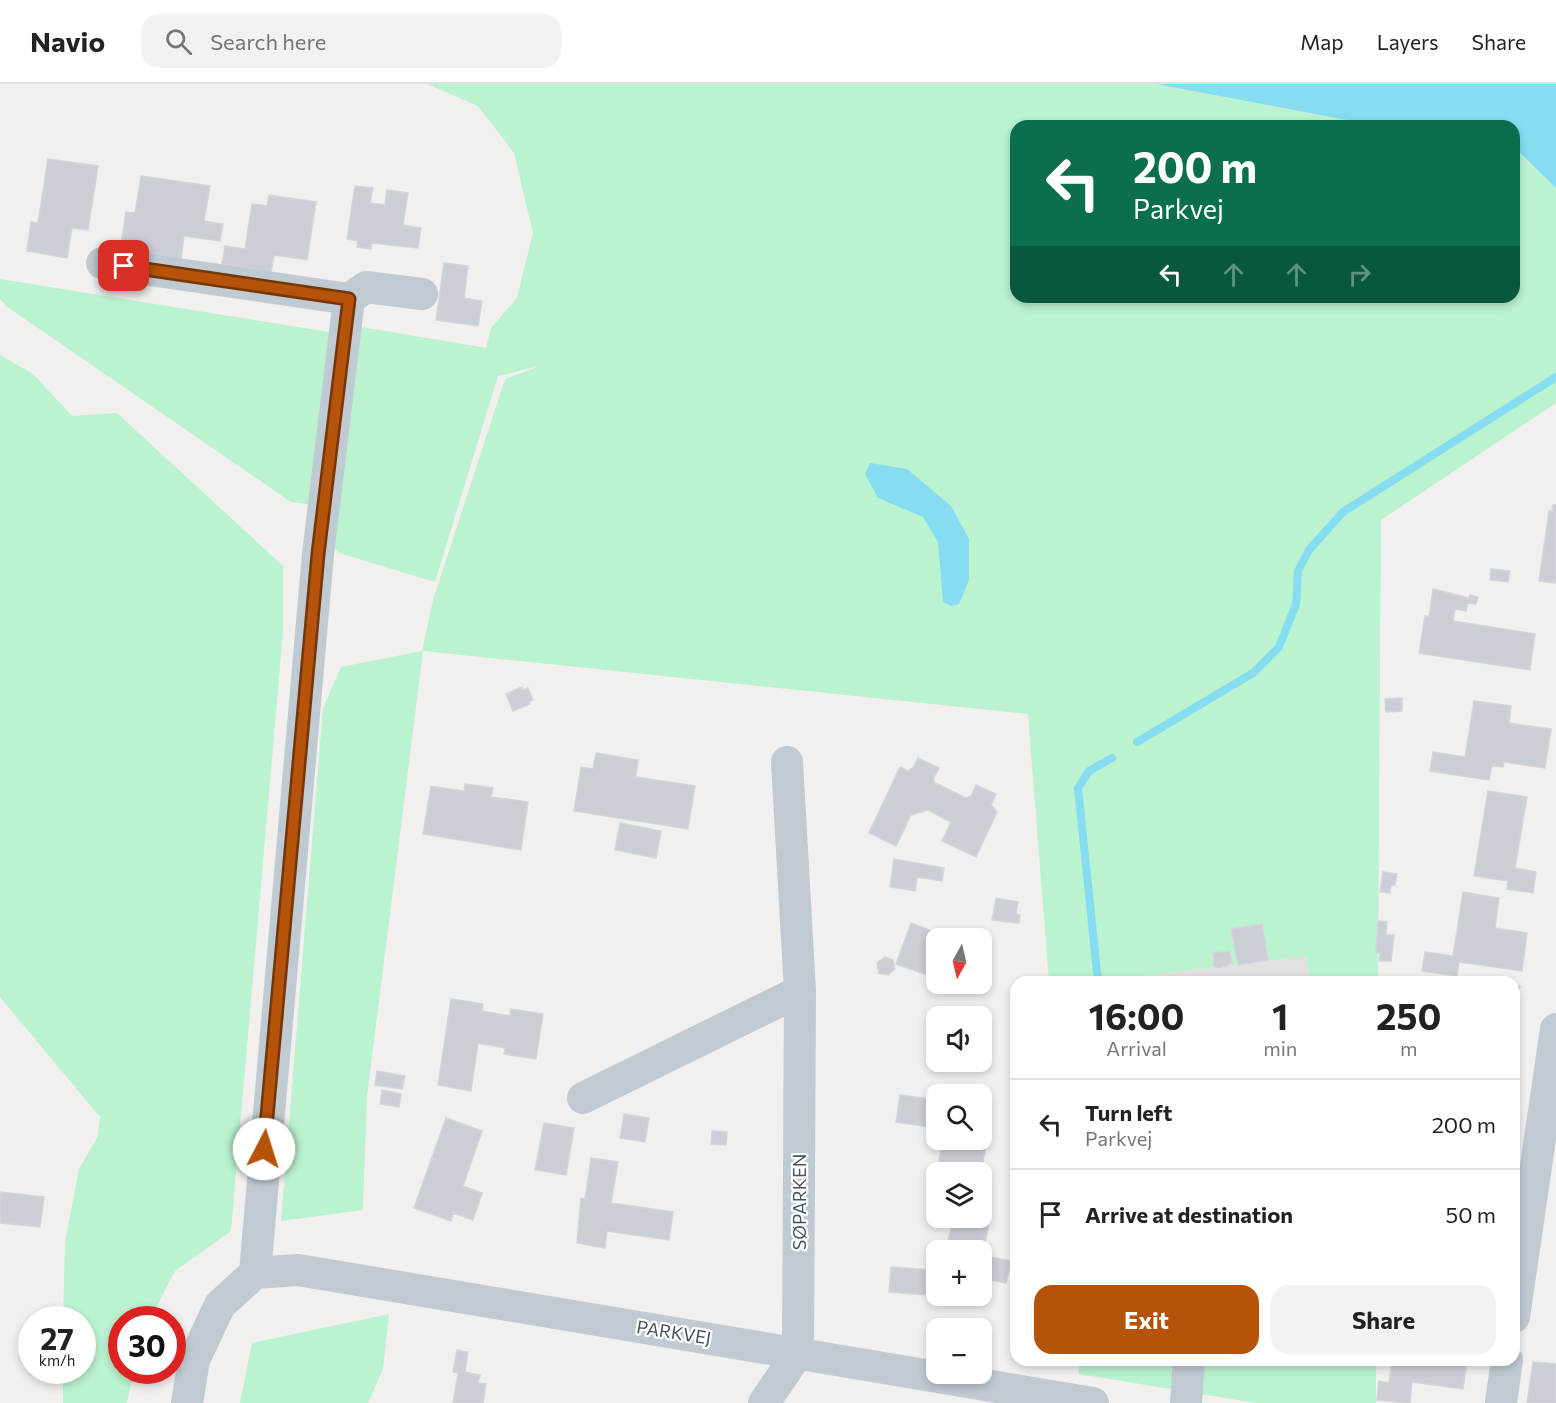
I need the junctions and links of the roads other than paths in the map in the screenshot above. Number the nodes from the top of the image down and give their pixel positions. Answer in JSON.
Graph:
{"nodes":[{"id":1,"x":102,"y":263,"type":"dead end"},
{"id":2,"x":422,"y":294,"type":"dead end"},
{"id":3,"x":349,"y":299,"type":"junction"},
{"id":4,"x":787,"y":762,"type":"dead end"},
{"id":5,"x":800,"y":991,"type":"junction"},
{"id":6,"x":1556,"y":1029,"type":"edge"},
{"id":7,"x":583,"y":1098,"type":"dead end"},
{"id":8,"x":255,"y":1273,"type":"junction"},
{"id":9,"x":1520,"y":1276,"type":"edge"},
{"id":10,"x":798,"y":1353,"type":"junction"},
{"id":11,"x":1189,"y":1366,"type":"edge"},
{"id":12,"x":1506,"y":1366,"type":"edge"},
{"id":13,"x":187,"y":1403,"type":"edge"},
{"id":14,"x":764,"y":1403,"type":"edge"},
{"id":15,"x":1093,"y":1403,"type":"edge"},
{"id":16,"x":1186,"y":1403,"type":"edge"},
{"id":17,"x":1501,"y":1403,"type":"edge"}],
"edges":[{"from":1,"to":3,"type":"street"},
{"from":2,"to":3,"type":"street"},
{"from":3,"to":8,"type":"street"},
{"from":4,"to":5,"type":"street","name":"SØPARKEN"},
{"from":5,"to":7,"type":"street"},
{"from":5,"to":10,"type":"street","name":"SØPARKEN"},
{"from":6,"to":9,"type":"street"},
{"from":8,"to":10,"type":"street","name":"PARKVEJ"},
{"from":8,"to":13,"type":"street"},
{"from":10,"to":14,"type":"street"},
{"from":10,"to":15,"type":"street","name":"PARKVEJ"},
{"from":11,"to":16,"type":"street"},
{"from":12,"to":17,"type":"street"}]}
